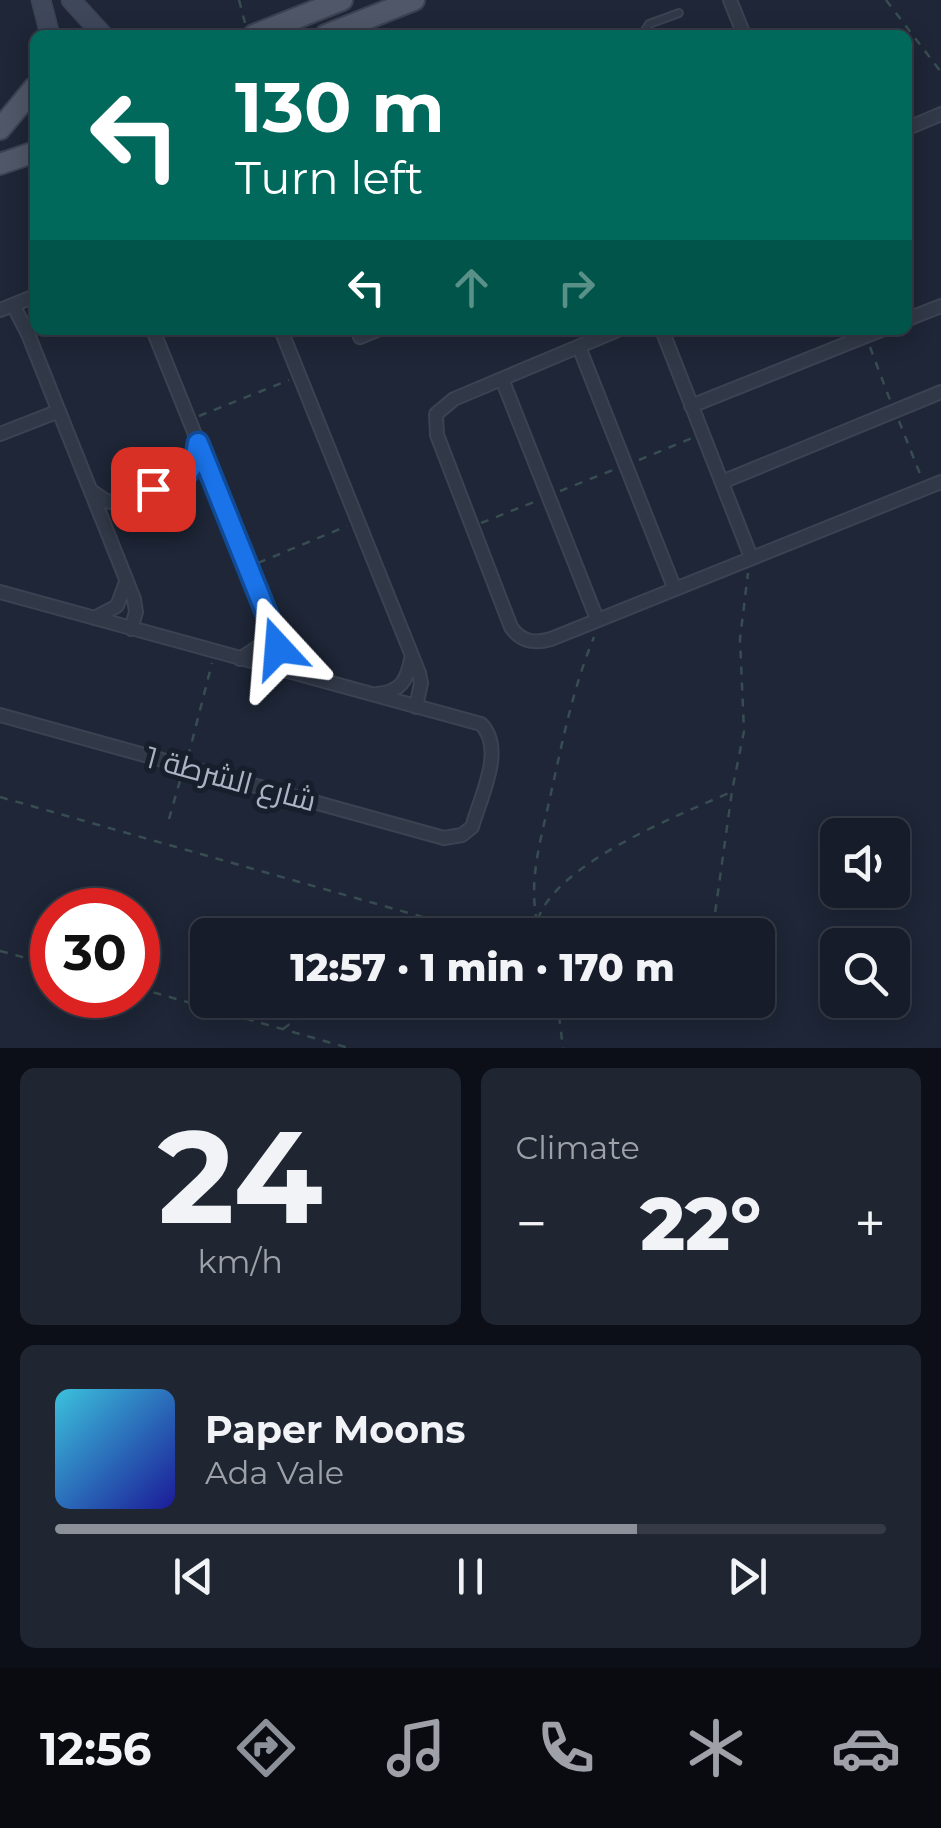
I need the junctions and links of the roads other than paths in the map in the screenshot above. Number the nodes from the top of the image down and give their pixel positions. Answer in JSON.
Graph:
{"nodes":[{"id":1,"x":41,"y":0,"type":"edge"},
{"id":2,"x":71,"y":0,"type":"edge"},
{"id":3,"x":342,"y":0,"type":"edge"},
{"id":4,"x":414,"y":0,"type":"edge"},
{"id":5,"x":730,"y":0,"type":"edge"},
{"id":6,"x":679,"y":12,"type":"dead end"},
{"id":7,"x":49,"y":30,"type":"edge"},
{"id":8,"x":98,"y":30,"type":"edge"},
{"id":9,"x":264,"y":30,"type":"edge"},
{"id":10,"x":339,"y":30,"type":"edge"},
{"id":11,"x":645,"y":30,"type":"edge"},
{"id":12,"x":742,"y":30,"type":"edge"},
{"id":13,"x":30,"y":92,"type":"edge"},
{"id":14,"x":941,"y":114,"type":"edge"},
{"id":15,"x":912,"y":126,"type":"edge"},
{"id":16,"x":0,"y":129,"type":"edge"},
{"id":17,"x":30,"y":154,"type":"edge"},
{"id":18,"x":0,"y":164,"type":"edge"},
{"id":19,"x":11,"y":306,"type":"edge"},
{"id":20,"x":941,"y":306,"type":"edge"},
{"id":21,"x":912,"y":317,"type":"edge"},
{"id":22,"x":155,"y":335,"type":"edge"},
{"id":23,"x":284,"y":335,"type":"edge"},
{"id":24,"x":365,"y":335,"type":"edge"},
{"id":25,"x":606,"y":335,"type":"edge"},
{"id":26,"x":664,"y":335,"type":"edge"},
{"id":27,"x":868,"y":335,"type":"edge"},
{"id":28,"x":360,"y":337,"type":"dead end"},
{"id":29,"x":578,"y":346,"type":"junction"},
{"id":30,"x":502,"y":379,"type":"junction"},
{"id":31,"x":941,"y":392,"type":"edge"},
{"id":32,"x":692,"y":406,"type":"junction"},
{"id":33,"x":60,"y":411,"type":"junction"},
{"id":34,"x":0,"y":434,"type":"edge"},
{"id":35,"x":198,"y":443,"type":"junction"},
{"id":36,"x":722,"y":482,"type":"junction"},
{"id":37,"x":941,"y":482,"type":"edge"},
{"id":38,"x":92,"y":490,"type":"junction"},
{"id":39,"x":751,"y":557,"type":"junction"},
{"id":40,"x":674,"y":587,"type":"junction"},
{"id":41,"x":0,"y":592,"type":"edge"},
{"id":42,"x":130,"y":592,"type":"junction"},
{"id":43,"x":93,"y":618,"type":"junction"},
{"id":44,"x":596,"y":619,"type":"junction"},
{"id":45,"x":126,"y":627,"type":"junction"},
{"id":46,"x":274,"y":633,"type":"junction"},
{"id":47,"x":164,"y":638,"type":"junction"},
{"id":48,"x":240,"y":659,"type":"junction"},
{"id":49,"x":413,"y":662,"type":"junction"},
{"id":50,"x":269,"y":667,"type":"junction"},
{"id":51,"x":300,"y":676,"type":"junction"},
{"id":52,"x":421,"y":683,"type":"junction"},
{"id":53,"x":372,"y":695,"type":"junction"},
{"id":54,"x":410,"y":705,"type":"junction"},
{"id":55,"x":442,"y":714,"type":"junction"},
{"id":56,"x":0,"y":715,"type":"edge"}],
"edges":[{"from":1,"to":7,"type":"street"},
{"from":2,"to":8,"type":"street"},
{"from":3,"to":9,"type":"main road"},
{"from":4,"to":10,"type":"main road"},
{"from":5,"to":12,"type":"street"},
{"from":6,"to":11,"type":"lane"},
{"from":13,"to":16,"type":"main road"},
{"from":14,"to":15,"type":"street"},
{"from":17,"to":18,"type":"main road"},
{"from":19,"to":33,"type":"street"},
{"from":20,"to":21,"type":"street"},
{"from":22,"to":35,"type":"street"},
{"from":23,"to":49,"type":"street"},
{"from":24,"to":28,"type":"street"},
{"from":25,"to":29,"type":"street"},
{"from":26,"to":32,"type":"street"},
{"from":27,"to":32,"type":"street"},
{"from":29,"to":30,"type":"street"},
{"from":29,"to":40,"type":"street"},
{"from":30,"to":44,"type":"street"},
{"from":30,"to":44,"type":"street"},
{"from":31,"to":36,"type":"street"},
{"from":32,"to":36,"type":"street"},
{"from":33,"to":34,"type":"street"},
{"from":33,"to":38,"type":"street"},
{"from":35,"to":38,"type":"street"},
{"from":35,"to":46,"type":"street"},
{"from":36,"to":39,"type":"street"},
{"from":37,"to":39,"type":"street"},
{"from":38,"to":42,"type":"street"},
{"from":39,"to":40,"type":"street"},
{"from":40,"to":44,"type":"street"},
{"from":41,"to":43,"type":"street"},
{"from":42,"to":43,"type":"street"},
{"from":42,"to":45,"type":"street"},
{"from":42,"to":47,"type":"street"},
{"from":43,"to":45,"type":"street"},
{"from":45,"to":47,"type":"street"},
{"from":46,"to":48,"type":"street"},
{"from":46,"to":50,"type":"street"},
{"from":46,"to":51,"type":"street"},
{"from":47,"to":48,"type":"street"},
{"from":48,"to":50,"type":"street"},
{"from":49,"to":52,"type":"street"},
{"from":49,"to":53,"type":"street"},
{"from":49,"to":54,"type":"street"},
{"from":50,"to":51,"type":"street"},
{"from":51,"to":53,"type":"street"},
{"from":52,"to":54,"type":"street"},
{"from":52,"to":55,"type":"street"},
{"from":53,"to":54,"type":"street"},
{"from":54,"to":55,"type":"street"},
{"from":55,"to":56,"type":"street","name":"شارع الشرطة 1"}]}
